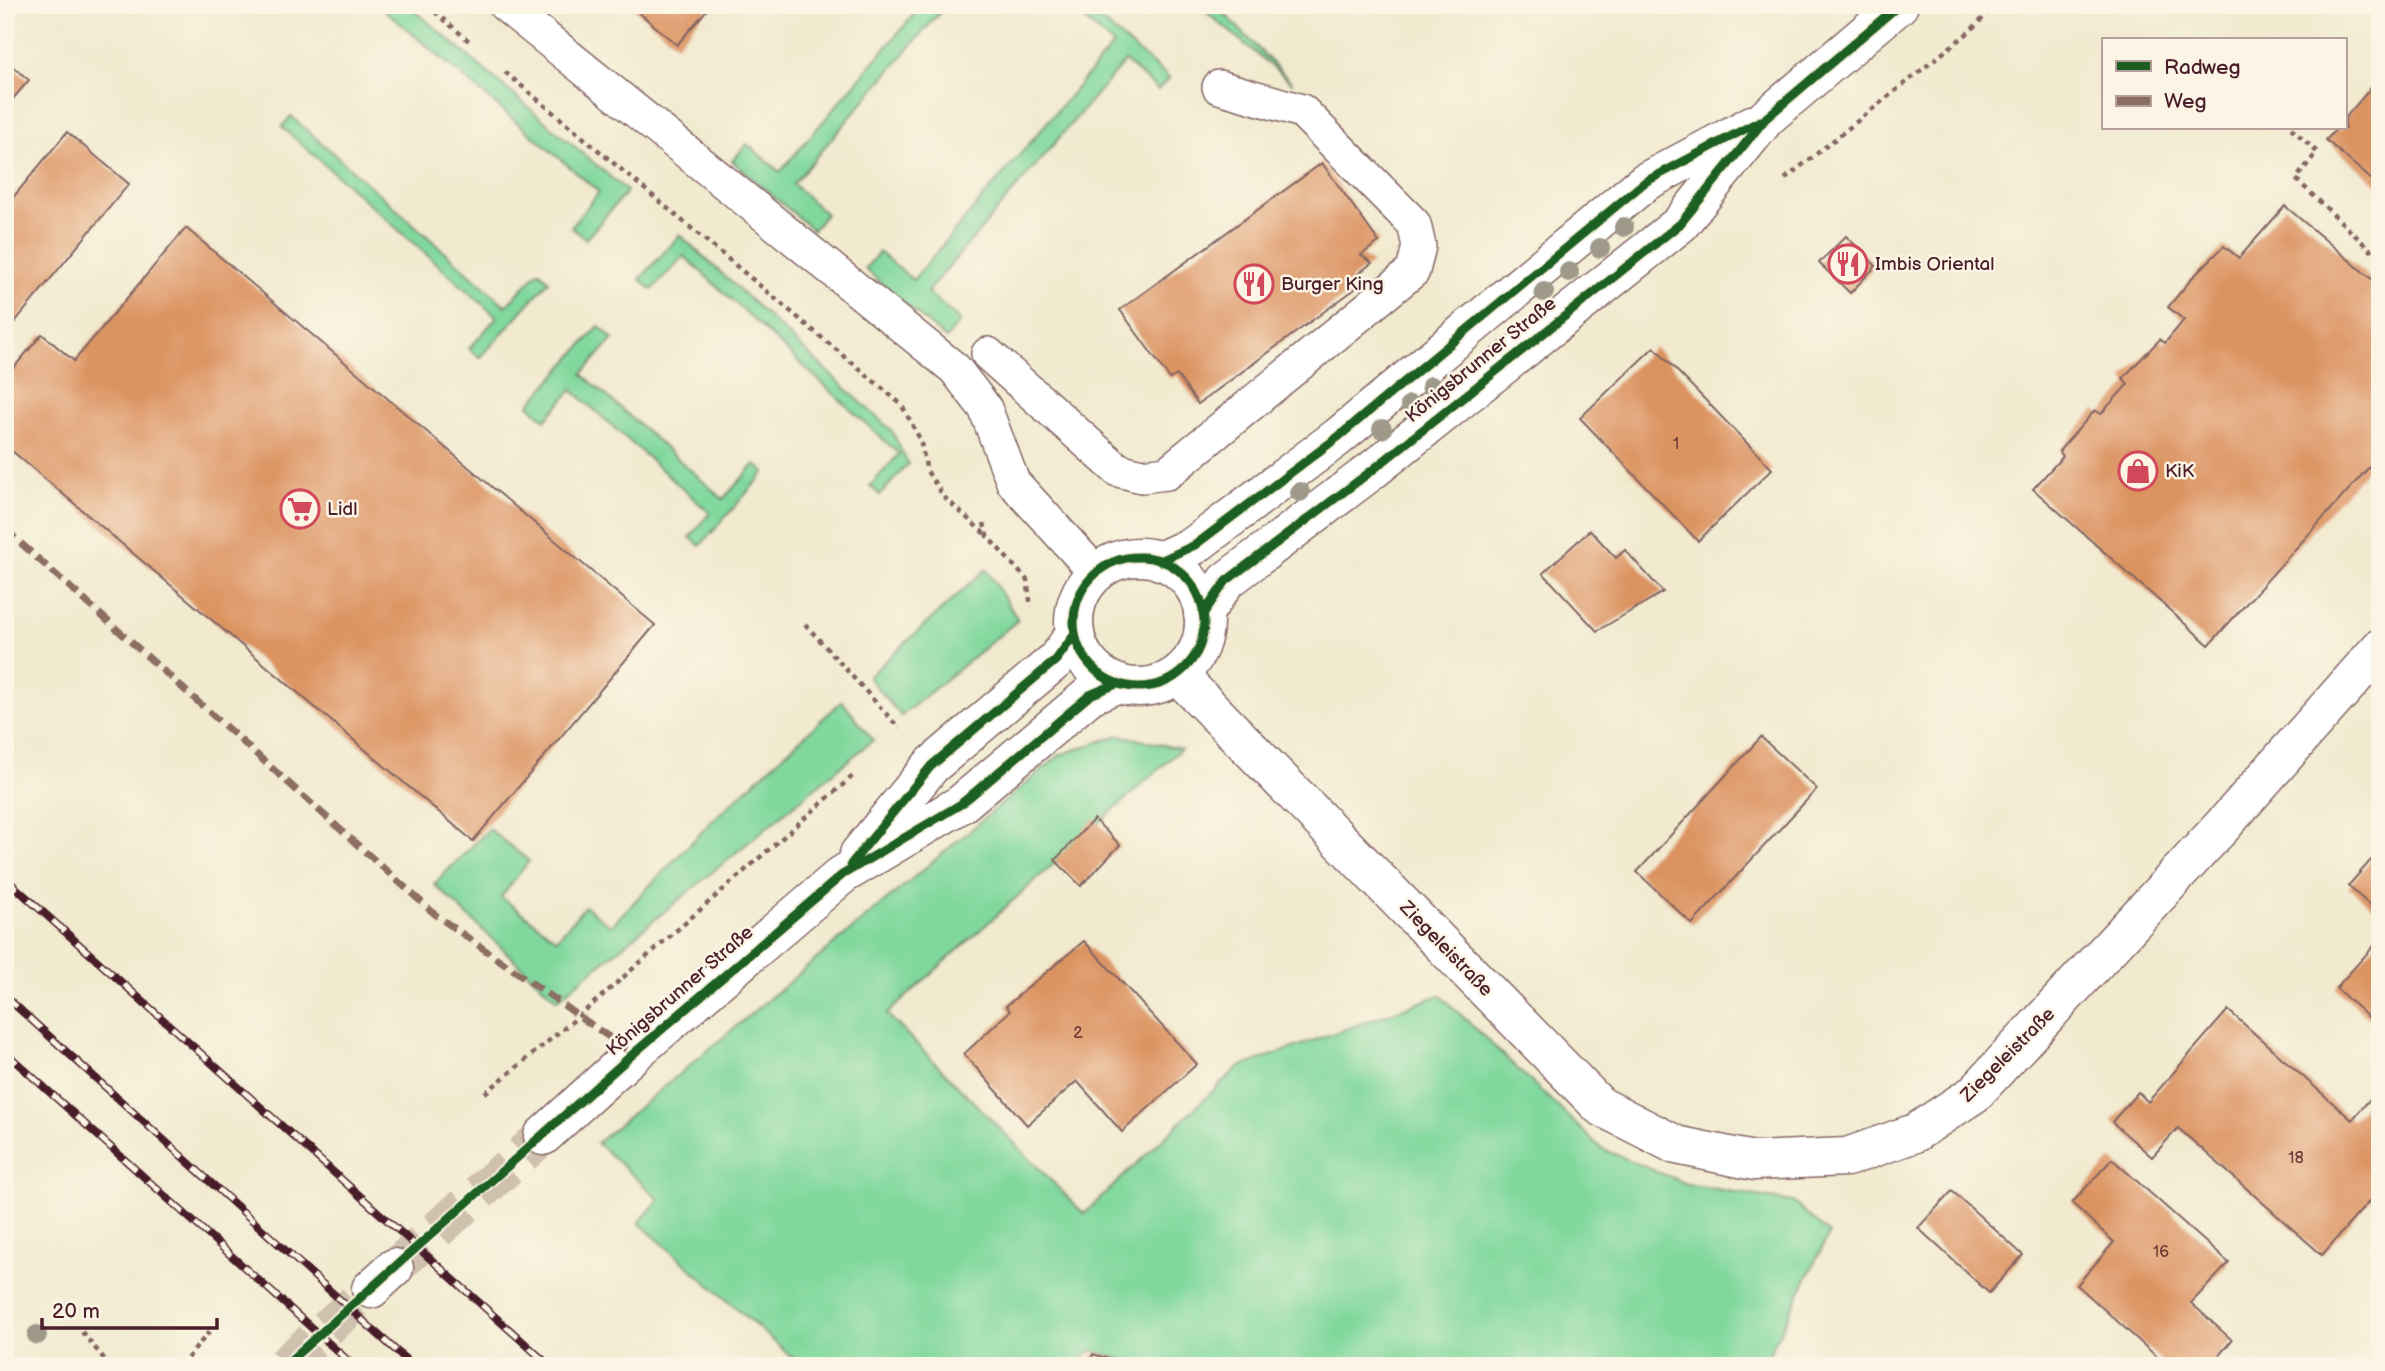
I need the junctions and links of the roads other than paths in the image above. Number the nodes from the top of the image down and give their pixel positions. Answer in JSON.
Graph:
{"nodes":[{"id":1,"x":505,"y":5,"type":"edge"},
{"id":2,"x":1899,"y":5,"type":"edge"},
{"id":3,"x":1219,"y":87,"type":"dead end"},
{"id":4,"x":1766,"y":118,"type":"junction"},
{"id":5,"x":988,"y":354,"type":"dead end"},
{"id":6,"x":1160,"y":561,"type":"junction"},
{"id":7,"x":1096,"y":573,"type":"junction"},
{"id":8,"x":1203,"y":614,"type":"junction"},
{"id":9,"x":1075,"y":634,"type":"junction"},
{"id":10,"x":2380,"y":648,"type":"edge"},
{"id":11,"x":1178,"y":675,"type":"junction"},
{"id":12,"x":1116,"y":684,"type":"junction"},
{"id":13,"x":842,"y":875,"type":"junction"},
{"id":14,"x":542,"y":1136,"type":"tunnel mouth"}],
"edges":[{"from":1,"to":7,"type":"lane"},
{"from":2,"to":4,"type":"street","name":"Königsbrunner Straße"},
{"from":3,"to":5,"type":"lane"},
{"from":4,"to":6,"type":"street","name":"Königsbrunner Straße"},
{"from":4,"to":8,"type":"street","name":"Königsbrunner Straße"},
{"from":6,"to":7,"type":"street"},
{"from":6,"to":8,"type":"street"},
{"from":7,"to":9,"type":"street"},
{"from":8,"to":11,"type":"street"},
{"from":9,"to":12,"type":"street"},
{"from":9,"to":13,"type":"street","name":"Königsbrunner Straße"},
{"from":10,"to":11,"type":"street","name":"Ziegeleistraße"},
{"from":11,"to":12,"type":"street"},
{"from":12,"to":13,"type":"street","name":"Königsbrunner Straße"},
{"from":13,"to":14,"type":"street","name":"Königsbrunner Straße"}]}
